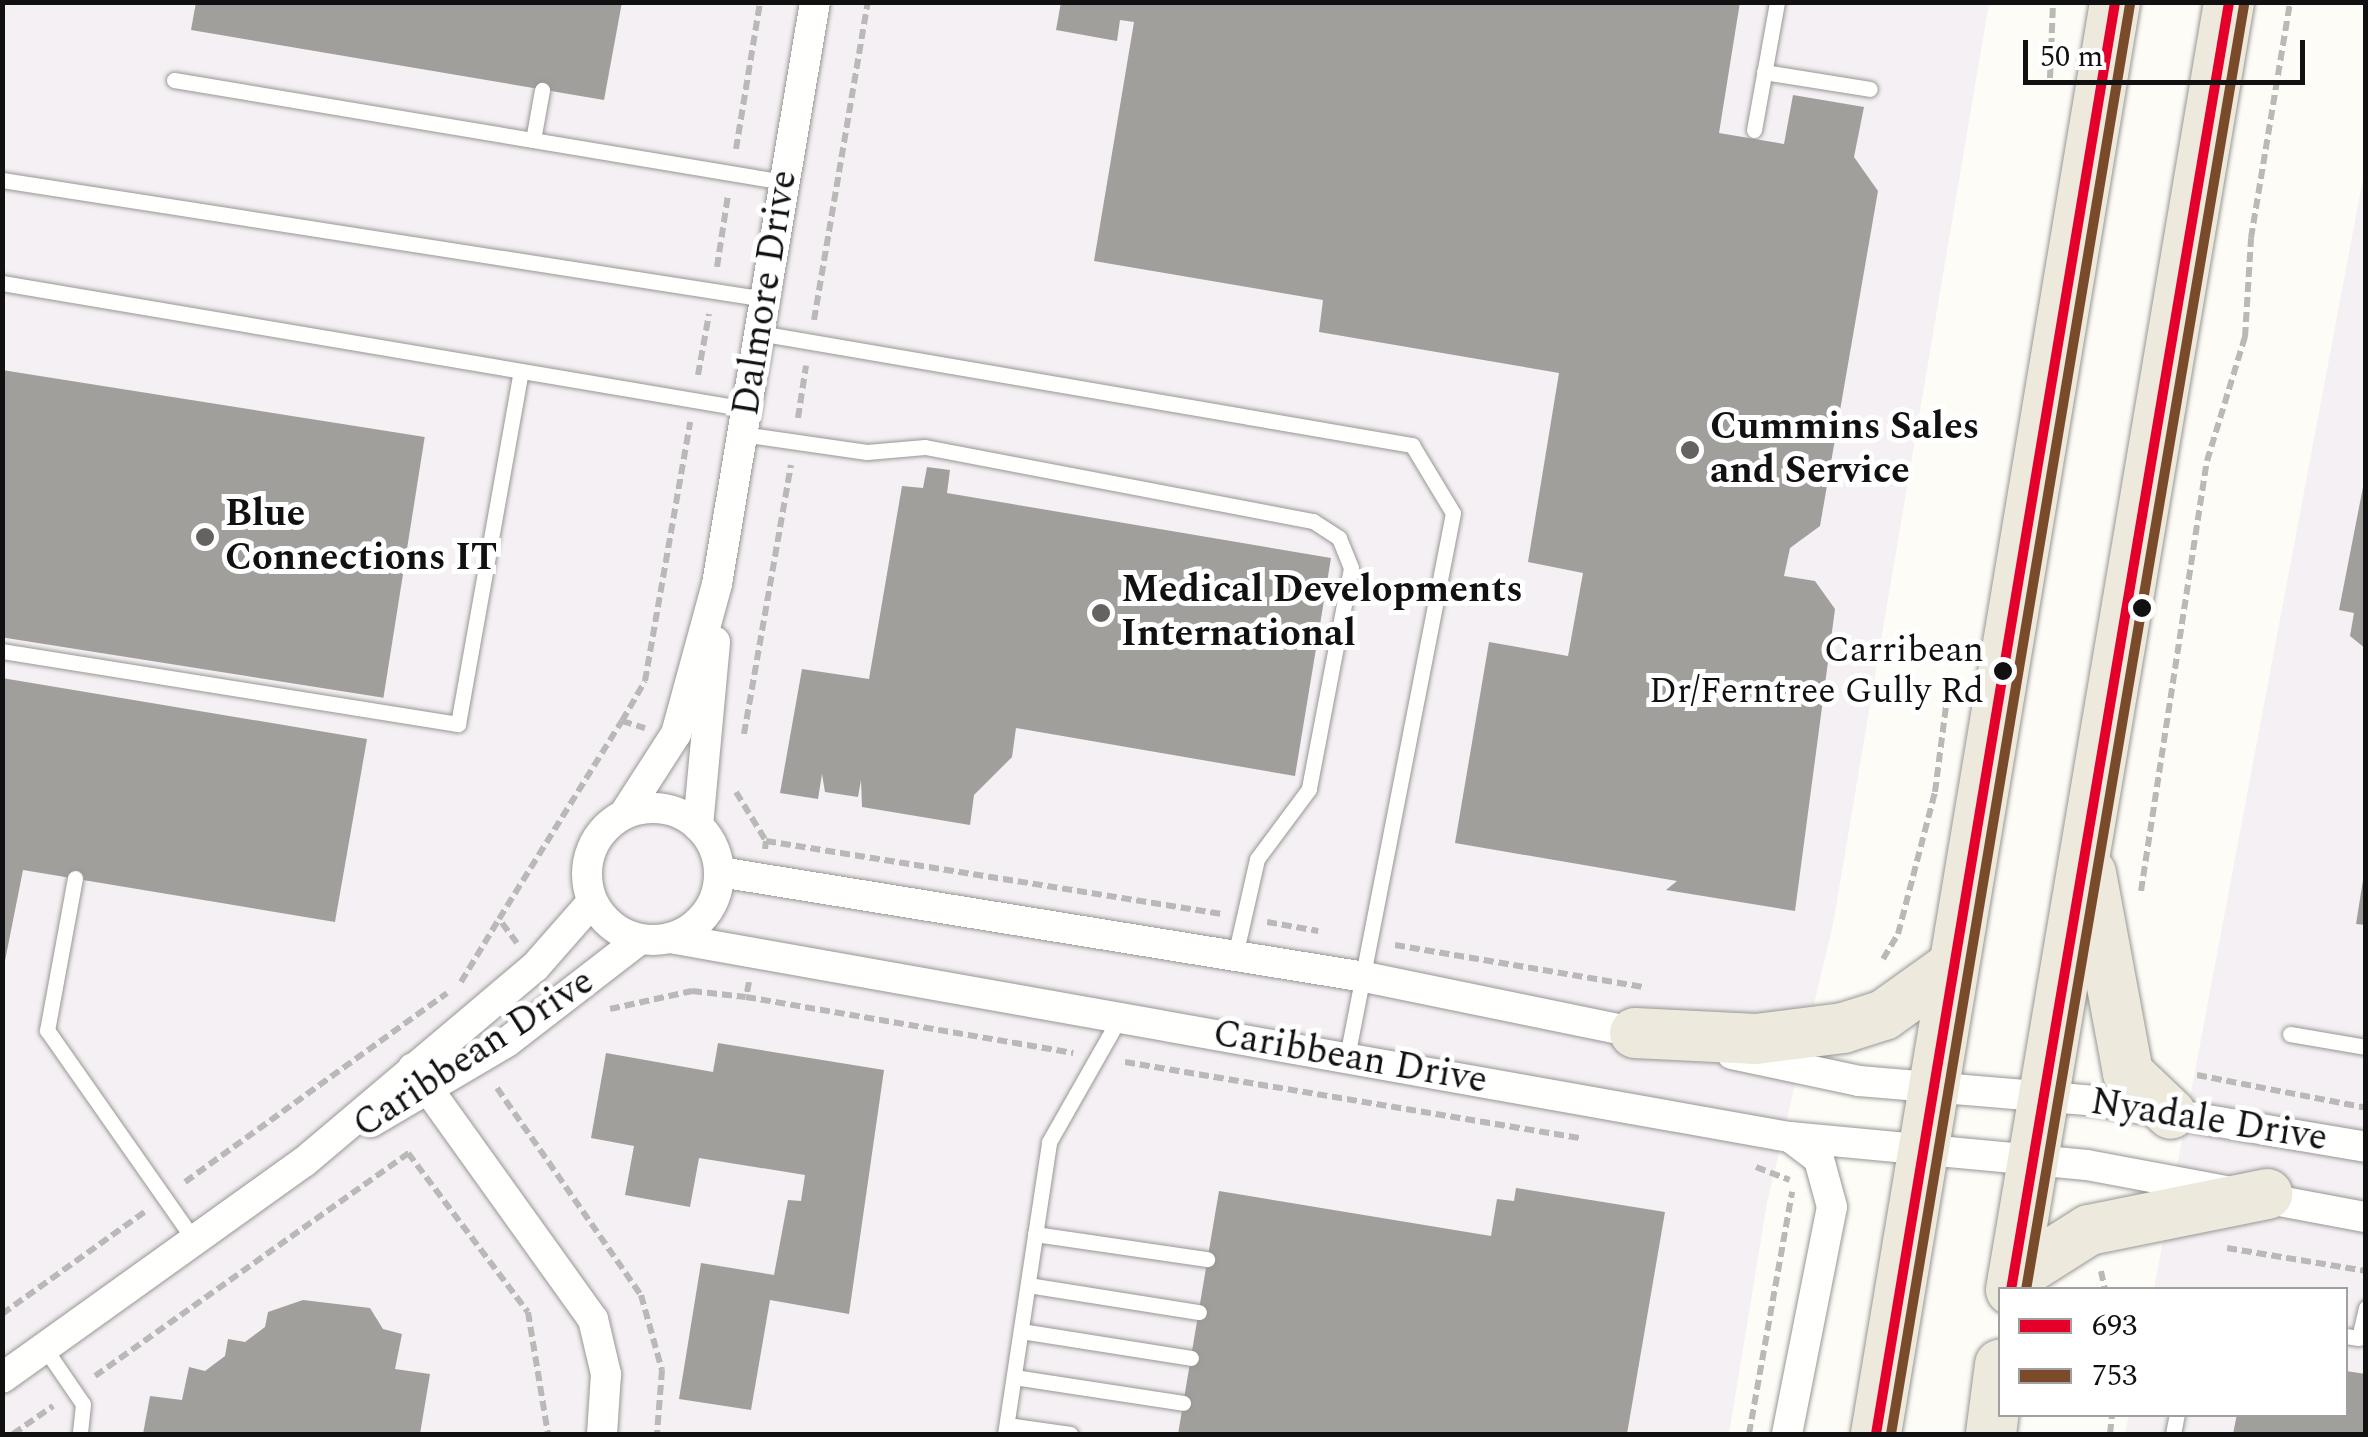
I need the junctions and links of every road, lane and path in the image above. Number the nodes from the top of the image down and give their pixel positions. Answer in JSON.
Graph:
{"nodes":[{"id":1,"x":760,"y":2,"type":"edge"},
{"id":2,"x":814,"y":2,"type":"edge"},
{"id":3,"x":868,"y":2,"type":"edge"},
{"id":4,"x":1777,"y":2,"type":"edge"},
{"id":5,"x":2053,"y":2,"type":"edge"},
{"id":6,"x":2115,"y":2,"type":"edge"},
{"id":7,"x":2228,"y":2,"type":"edge"},
{"id":8,"x":2290,"y":2,"type":"edge"},
{"id":9,"x":1764,"y":72,"type":"junction"},
{"id":10,"x":2050,"y":78,"type":"dead end"},
{"id":11,"x":174,"y":80,"type":"dead end"},
{"id":12,"x":1870,"y":88,"type":"dead end"},
{"id":13,"x":542,"y":90,"type":"dead end"},
{"id":14,"x":1754,"y":130,"type":"dead end"},
{"id":15,"x":533,"y":140,"type":"junction"},
{"id":16,"x":732,"y":174,"type":"junction"},
{"id":17,"x":2,"y":180,"type":"edge"},
{"id":18,"x":784,"y":182,"type":"junction"},
{"id":19,"x":2,"y":283,"type":"edge"},
{"id":20,"x":714,"y":291,"type":"junction"},
{"id":21,"x":765,"y":300,"type":"junction"},
{"id":22,"x":759,"y":332,"type":"junction"},
{"id":23,"x":810,"y":341,"type":"junction"},
{"id":24,"x":520,"y":372,"type":"junction"},
{"id":25,"x":694,"y":400,"type":"junction"},
{"id":26,"x":744,"y":421,"type":"junction"},
{"id":27,"x":794,"y":442,"type":"junction"},
{"id":28,"x":717,"y":584,"type":"junction"},
{"id":29,"x":2,"y":651,"type":"edge"},
{"id":30,"x":1948,"y":691,"type":"dead end"},
{"id":31,"x":622,"y":721,"type":"junction"},
{"id":32,"x":656,"y":731,"type":"dead end"},
{"id":33,"x":728,"y":743,"type":"dead end"},
{"id":34,"x":736,"y":774,"type":"dead end"},
{"id":35,"x":626,"y":813,"type":"junction"},
{"id":36,"x":698,"y":826,"type":"junction"},
{"id":37,"x":2084,"y":839,"type":"junction"},
{"id":38,"x":766,"y":841,"type":"junction"},
{"id":39,"x":764,"y":855,"type":"dead end"},
{"id":40,"x":720,"y":872,"type":"junction"},
{"id":41,"x":75,"y":878,"type":"dead end"},
{"id":42,"x":592,"y":902,"type":"junction"},
{"id":43,"x":2139,"y":902,"type":"dead end"},
{"id":44,"x":1244,"y":918,"type":"junction"},
{"id":45,"x":499,"y":920,"type":"junction"},
{"id":46,"x":670,"y":938,"type":"junction"},
{"id":47,"x":639,"y":940,"type":"junction"},
{"id":48,"x":1372,"y":941,"type":"junction"},
{"id":49,"x":526,"y":954,"type":"dead end"},
{"id":50,"x":1235,"y":956,"type":"junction"},
{"id":51,"x":1952,"y":967,"type":"junction"},
{"id":52,"x":751,"y":972,"type":"dead end"},
{"id":53,"x":1366,"y":978,"type":"junction"},
{"id":54,"x":1662,"y":990,"type":"dead end"},
{"id":55,"x":746,"y":997,"type":"junction"},
{"id":56,"x":593,"y":1015,"type":"dead end"},
{"id":57,"x":1120,"y":1017,"type":"junction"},
{"id":58,"x":1876,"y":1017,"type":"junction"},
{"id":59,"x":1635,"y":1032,"type":"junction"},
{"id":60,"x":2290,"y":1034,"type":"dead end"},
{"id":61,"x":2366,"y":1047,"type":"edge"},
{"id":62,"x":1092,"y":1056,"type":"junction"},
{"id":63,"x":1347,"y":1057,"type":"junction"},
{"id":64,"x":421,"y":1078,"type":"junction"},
{"id":65,"x":1933,"y":1085,"type":"junction"},
{"id":66,"x":497,"y":1088,"type":"dead end"},
{"id":67,"x":2180,"y":1093,"type":"junction"},
{"id":68,"x":2042,"y":1095,"type":"junction"},
{"id":69,"x":2366,"y":1108,"type":"edge"},
{"id":70,"x":1790,"y":1137,"type":"junction"},
{"id":71,"x":1587,"y":1139,"type":"dead end"},
{"id":72,"x":2366,"y":1147,"type":"edge"},
{"id":73,"x":1922,"y":1149,"type":"junction"},
{"id":74,"x":2033,"y":1158,"type":"junction"},
{"id":75,"x":1740,"y":1165,"type":"dead end"},
{"id":76,"x":1794,"y":1181,"type":"junction"},
{"id":77,"x":1806,"y":1183,"type":"dead end"},
{"id":78,"x":2267,"y":1194,"type":"junction"},
{"id":79,"x":164,"y":1197,"type":"junction"},
{"id":80,"x":2366,"y":1217,"type":"edge"},
{"id":81,"x":1036,"y":1234,"type":"junction"},
{"id":82,"x":195,"y":1241,"type":"junction"},
{"id":83,"x":2212,"y":1245,"type":"dead end"},
{"id":84,"x":1207,"y":1259,"type":"dead end"},
{"id":85,"x":2366,"y":1271,"type":"edge"},
{"id":86,"x":2012,"y":1284,"type":"edge"},
{"id":87,"x":1028,"y":1285,"type":"junction"},
{"id":88,"x":2366,"y":1308,"type":"edge"},
{"id":89,"x":1198,"y":1312,"type":"dead end"},
{"id":90,"x":2,"y":1314,"type":"edge"},
{"id":91,"x":1021,"y":1331,"type":"junction"},
{"id":92,"x":2357,"y":1338,"type":"edge"},
{"id":93,"x":46,"y":1350,"type":"junction"},
{"id":94,"x":1191,"y":1358,"type":"dead end"},
{"id":95,"x":1014,"y":1377,"type":"junction"},
{"id":96,"x":2,"y":1378,"type":"edge"},
{"id":97,"x":1998,"y":1380,"type":"edge"},
{"id":98,"x":74,"y":1391,"type":"junction"},
{"id":99,"x":1183,"y":1403,"type":"dead end"},
{"id":100,"x":1006,"y":1430,"type":"edge"},
{"id":101,"x":1874,"y":1433,"type":"edge"},
{"id":102,"x":13,"y":1434,"type":"edge"},
{"id":103,"x":80,"y":1434,"type":"edge"},
{"id":104,"x":548,"y":1434,"type":"edge"},
{"id":105,"x":602,"y":1434,"type":"edge"},
{"id":106,"x":657,"y":1434,"type":"edge"},
{"id":107,"x":1070,"y":1434,"type":"edge"},
{"id":108,"x":1749,"y":1434,"type":"edge"},
{"id":109,"x":1786,"y":1434,"type":"edge"},
{"id":110,"x":1991,"y":1434,"type":"edge"}],
"edges":[{"from":1,"to":16,"type":"path"},
{"from":2,"to":18,"type":"street","name":"Dalmore Drive"},
{"from":3,"to":23,"type":"path"},
{"from":4,"to":9,"type":"lane"},
{"from":5,"to":10,"type":"path"},
{"from":6,"to":51,"type":"main road"},
{"from":7,"to":37,"type":"main road"},
{"from":8,"to":43,"type":"path"},
{"from":9,"to":12,"type":"lane"},
{"from":9,"to":14,"type":"lane"},
{"from":11,"to":15,"type":"lane"},
{"from":13,"to":15,"type":"lane"},
{"from":15,"to":16,"type":"lane"},
{"from":16,"to":18,"type":"lane"},
{"from":16,"to":20,"type":"path"},
{"from":17,"to":20,"type":"lane"},
{"from":18,"to":21,"type":"street","name":"Dalmore Drive"},
{"from":19,"to":24,"type":"lane"},
{"from":20,"to":21,"type":"lane"},
{"from":20,"to":25,"type":"path"},
{"from":21,"to":22,"type":"street","name":"Dalmore Drive"},
{"from":22,"to":23,"type":"lane"},
{"from":22,"to":26,"type":"street","name":"Dalmore Drive"},
{"from":23,"to":27,"type":"path"},
{"from":23,"to":48,"type":"lane"},
{"from":24,"to":25,"type":"lane"},
{"from":24,"to":29,"type":"lane"},
{"from":25,"to":26,"type":"lane"},
{"from":25,"to":31,"type":"path"},
{"from":26,"to":27,"type":"lane"},
{"from":26,"to":28,"type":"street","name":"Dalmore Drive"},
{"from":27,"to":33,"type":"path"},
{"from":27,"to":44,"type":"lane"},
{"from":28,"to":35,"type":"street","name":"Dalmore Drive"},
{"from":28,"to":36,"type":"street","name":"Dalmore Drive"},
{"from":30,"to":58,"type":"path"},
{"from":31,"to":32,"type":"path"},
{"from":31,"to":45,"type":"path"},
{"from":34,"to":38,"type":"path"},
{"from":35,"to":36,"type":"street"},
{"from":35,"to":42,"type":"street"},
{"from":36,"to":40,"type":"street"},
{"from":37,"to":67,"type":"main road"},
{"from":37,"to":68,"type":"main road"},
{"from":38,"to":39,"type":"path"},
{"from":38,"to":44,"type":"path"},
{"from":40,"to":46,"type":"street"},
{"from":40,"to":50,"type":"street","name":"Caribbean Drive"},
{"from":41,"to":79,"type":"lane"},
{"from":42,"to":47,"type":"street"},
{"from":42,"to":64,"type":"street","name":"Caribbean Drive"},
{"from":44,"to":48,"type":"path"},
{"from":44,"to":50,"type":"lane"},
{"from":45,"to":49,"type":"path"},
{"from":45,"to":79,"type":"path"},
{"from":46,"to":47,"type":"street"},
{"from":46,"to":57,"type":"street","name":"Caribbean Drive"},
{"from":47,"to":64,"type":"street","name":"Caribbean Drive"},
{"from":48,"to":53,"type":"lane"},
{"from":48,"to":54,"type":"path"},
{"from":50,"to":53,"type":"street","name":"Caribbean Drive"},
{"from":51,"to":58,"type":"main road"},
{"from":51,"to":65,"type":"main road"},
{"from":52,"to":55,"type":"path"},
{"from":53,"to":59,"type":"street","name":"Caribbean Drive"},
{"from":53,"to":63,"type":"lane"},
{"from":55,"to":56,"type":"path"},
{"from":55,"to":62,"type":"path"},
{"from":57,"to":62,"type":"lane"},
{"from":57,"to":63,"type":"street","name":"Caribbean Drive"},
{"from":58,"to":59,"type":"main road"},
{"from":59,"to":65,"type":"street","name":"Caribbean Drive"},
{"from":60,"to":61,"type":"lane"},
{"from":62,"to":71,"type":"path"},
{"from":62,"to":81,"type":"lane"},
{"from":63,"to":70,"type":"street","name":"Caribbean Drive"},
{"from":64,"to":82,"type":"street","name":"Caribbean Drive"},
{"from":64,"to":105,"type":"street"},
{"from":65,"to":68,"type":"street","name":"Nyadale Drive"},
{"from":65,"to":73,"type":"main road"},
{"from":66,"to":106,"type":"path"},
{"from":67,"to":68,"type":"street","name":"Nyadale Drive"},
{"from":67,"to":69,"type":"path"},
{"from":67,"to":72,"type":"street","name":"Nyadale Drive"},
{"from":68,"to":74,"type":"main road"},
{"from":70,"to":73,"type":"street","name":"Caribbean Drive"},
{"from":70,"to":109,"type":"street"},
{"from":73,"to":74,"type":"street","name":"Caribbean Drive"},
{"from":73,"to":101,"type":"main road"},
{"from":74,"to":78,"type":"street","name":"Nyadale Drive"},
{"from":74,"to":86,"type":"main road"},
{"from":75,"to":76,"type":"path"},
{"from":76,"to":77,"type":"path"},
{"from":76,"to":108,"type":"path"},
{"from":78,"to":80,"type":"street","name":"Nyadale Drive"},
{"from":78,"to":86,"type":"main road"},
{"from":79,"to":82,"type":"lane"},
{"from":79,"to":90,"type":"path"},
{"from":81,"to":84,"type":"lane"},
{"from":81,"to":87,"type":"lane"},
{"from":82,"to":93,"type":"street","name":"Caribbean Drive"},
{"from":83,"to":85,"type":"path"},
{"from":87,"to":89,"type":"lane"},
{"from":87,"to":91,"type":"lane"},
{"from":88,"to":92,"type":"lane"},
{"from":91,"to":94,"type":"lane"},
{"from":91,"to":95,"type":"lane"},
{"from":93,"to":96,"type":"street","name":"Caribbean Drive"},
{"from":93,"to":98,"type":"lane"},
{"from":95,"to":99,"type":"lane"},
{"from":95,"to":100,"type":"lane"},
{"from":97,"to":110,"type":"main road"},
{"from":98,"to":102,"type":"path"},
{"from":98,"to":103,"type":"lane"},
{"from":98,"to":104,"type":"path"},
{"from":100,"to":107,"type":"lane"}]}
